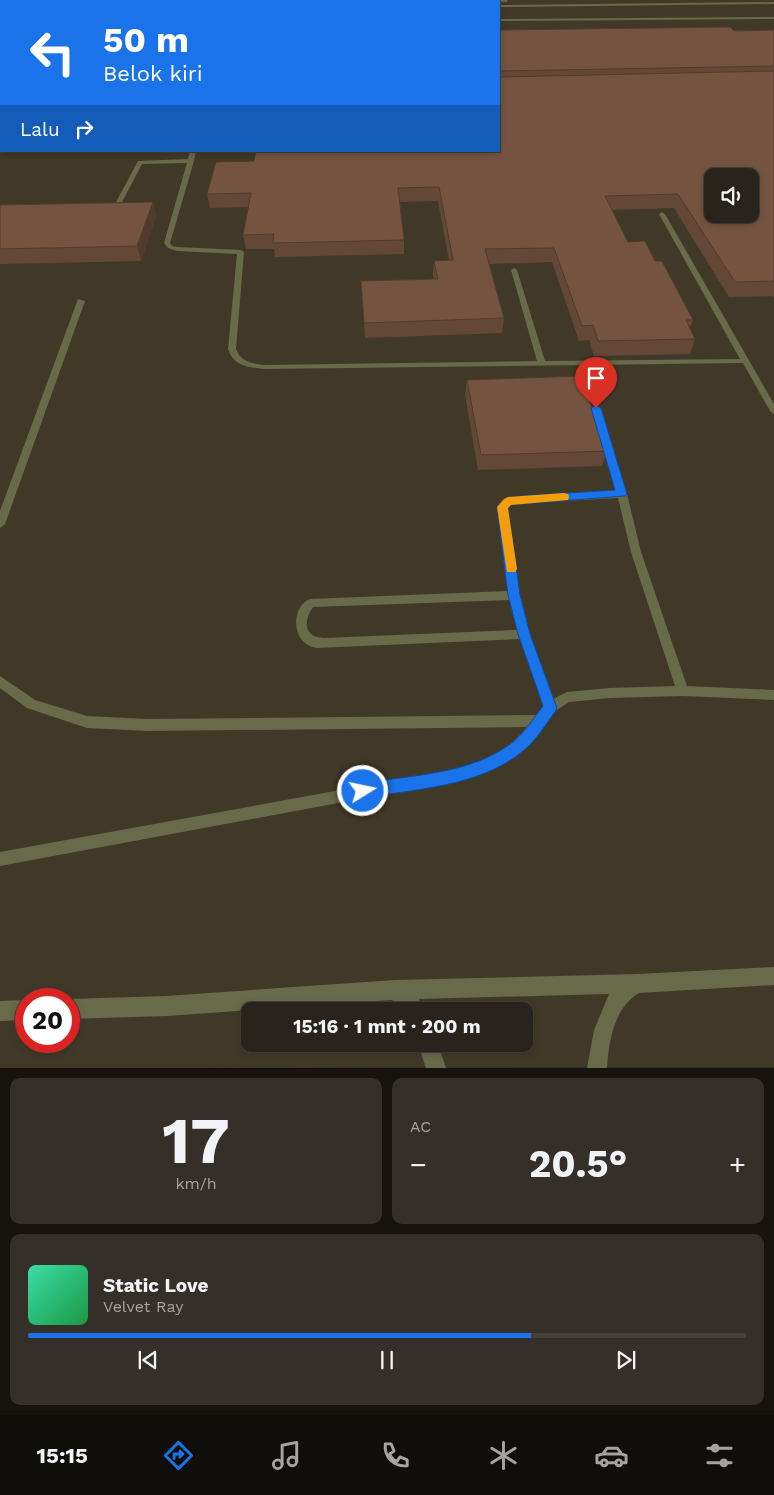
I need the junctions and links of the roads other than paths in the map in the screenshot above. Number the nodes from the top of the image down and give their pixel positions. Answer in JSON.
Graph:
{"nodes":[{"id":1,"x":380,"y":0,"type":"edge"},
{"id":2,"x":395,"y":0,"type":"edge"},
{"id":3,"x":452,"y":0,"type":"edge"},
{"id":4,"x":608,"y":0,"type":"edge"},
{"id":5,"x":774,"y":3,"type":"edge"},
{"id":6,"x":500,"y":6,"type":"edge"},
{"id":7,"x":774,"y":18,"type":"edge"},
{"id":8,"x":500,"y":20,"type":"edge"},
{"id":9,"x":193,"y":152,"type":"edge"},
{"id":10,"x":191,"y":161,"type":"junction"},
{"id":11,"x":118,"y":204,"type":"edge"},
{"id":12,"x":662,"y":214,"type":"dead end"},
{"id":13,"x":514,"y":270,"type":"dead end"},
{"id":14,"x":81,"y":302,"type":"dead end"},
{"id":15,"x":744,"y":361,"type":"junction"},
{"id":16,"x":540,"y":362,"type":"junction"},
{"id":17,"x":596,"y":408,"type":"dead end"},
{"id":18,"x":774,"y":411,"type":"edge"},
{"id":19,"x":622,"y":494,"type":"junction"},
{"id":20,"x":0,"y":524,"type":"edge"},
{"id":21,"x":514,"y":595,"type":"junction"},
{"id":22,"x":524,"y":634,"type":"junction"},
{"id":23,"x":0,"y":681,"type":"edge"},
{"id":24,"x":683,"y":691,"type":"junction"},
{"id":25,"x":774,"y":695,"type":"edge"},
{"id":26,"x":550,"y":708,"type":"junction"},
{"id":27,"x":538,"y":721,"type":"junction"},
{"id":28,"x":0,"y":858,"type":"edge"},
{"id":29,"x":774,"y":976,"type":"edge"},
{"id":30,"x":637,"y":984,"type":"junction"},
{"id":31,"x":395,"y":990,"type":"junction"},
{"id":32,"x":409,"y":1002,"type":"edge"},
{"id":33,"x":80,"y":1009,"type":"edge"},
{"id":34,"x":15,"y":1010,"type":"edge"},
{"id":35,"x":0,"y":1011,"type":"edge"},
{"id":36,"x":431,"y":1052,"type":"edge"},
{"id":37,"x":436,"y":1068,"type":"edge"},
{"id":38,"x":597,"y":1068,"type":"edge"}],
"edges":[{"from":1,"to":2,"type":"lane"},
{"from":3,"to":4,"type":"lane"},
{"from":5,"to":6,"type":"lane"},
{"from":7,"to":8,"type":"lane"},
{"from":9,"to":10,"type":"lane"},
{"from":10,"to":11,"type":"lane"},
{"from":10,"to":16,"type":"lane"},
{"from":12,"to":15,"type":"lane"},
{"from":13,"to":16,"type":"lane"},
{"from":14,"to":20,"type":"lane"},
{"from":15,"to":16,"type":"lane"},
{"from":15,"to":18,"type":"lane"},
{"from":17,"to":19,"type":"lane"},
{"from":19,"to":21,"type":"lane"},
{"from":19,"to":24,"type":"lane"},
{"from":21,"to":22,"type":"lane"},
{"from":21,"to":22,"type":"lane"},
{"from":22,"to":26,"type":"lane"},
{"from":23,"to":27,"type":"lane"},
{"from":24,"to":25,"type":"lane"},
{"from":24,"to":26,"type":"lane"},
{"from":26,"to":27,"type":"lane"},
{"from":27,"to":28,"type":"lane"},
{"from":29,"to":30,"type":"street"},
{"from":30,"to":31,"type":"street"},
{"from":30,"to":38,"type":"street"},
{"from":31,"to":32,"type":"street"},
{"from":31,"to":33,"type":"street"},
{"from":34,"to":35,"type":"street"},
{"from":36,"to":37,"type":"street"}]}
